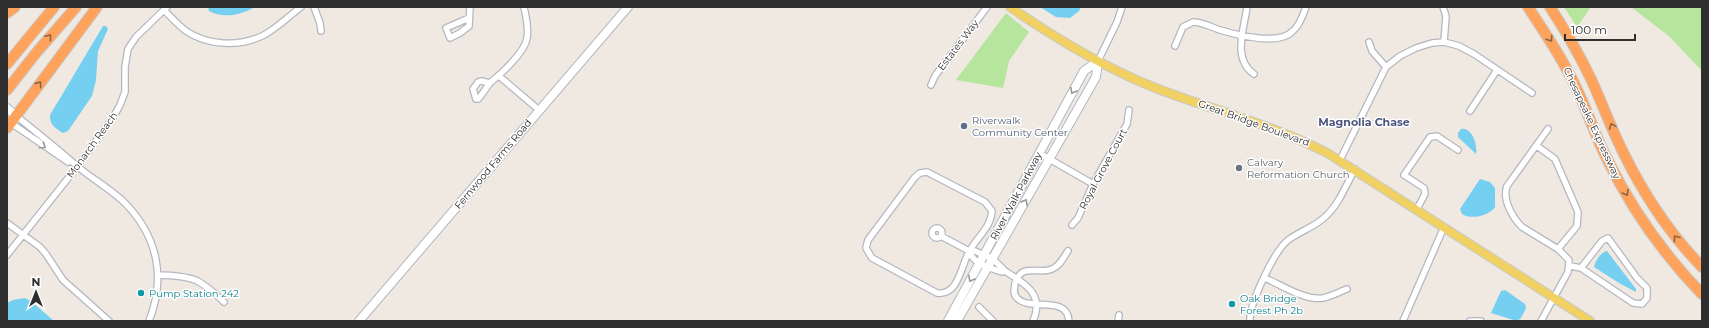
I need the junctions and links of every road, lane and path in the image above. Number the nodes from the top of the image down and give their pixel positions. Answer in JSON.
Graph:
{"nodes":[{"id":1,"x":15,"y":7,"type":"edge"},
{"id":2,"x":54,"y":7,"type":"edge"},
{"id":3,"x":76,"y":7,"type":"edge"},
{"id":4,"x":97,"y":7,"type":"edge"},
{"id":5,"x":301,"y":7,"type":"edge"},
{"id":6,"x":314,"y":7,"type":"edge"},
{"id":7,"x":470,"y":7,"type":"edge"},
{"id":8,"x":524,"y":7,"type":"edge"},
{"id":9,"x":628,"y":7,"type":"edge"},
{"id":10,"x":987,"y":7,"type":"edge"},
{"id":11,"x":1010,"y":7,"type":"edge"},
{"id":12,"x":1122,"y":7,"type":"edge"},
{"id":13,"x":1248,"y":7,"type":"edge"},
{"id":14,"x":1306,"y":7,"type":"edge"},
{"id":15,"x":1443,"y":7,"type":"edge"},
{"id":16,"x":1528,"y":7,"type":"edge"},
{"id":17,"x":1550,"y":7,"type":"edge"},
{"id":18,"x":165,"y":8,"type":"edge"},
{"id":19,"x":7,"y":13,"type":"edge"},
{"id":20,"x":469,"y":18,"type":"dead end"},
{"id":21,"x":321,"y":31,"type":"dead end"},
{"id":22,"x":1243,"y":35,"type":"junction"},
{"id":23,"x":1368,"y":42,"type":"dead end"},
{"id":24,"x":1444,"y":42,"type":"junction"},
{"id":25,"x":1175,"y":46,"type":"dead end"},
{"id":26,"x":1098,"y":62,"type":"junction"},
{"id":27,"x":7,"y":64,"type":"edge"},
{"id":28,"x":1386,"y":68,"type":"junction"},
{"id":29,"x":1497,"y":70,"type":"junction"},
{"id":30,"x":1254,"y":74,"type":"dead end"},
{"id":31,"x":499,"y":76,"type":"junction"},
{"id":32,"x":490,"y":83,"type":"dead end"},
{"id":33,"x":931,"y":85,"type":"dead end"},
{"id":34,"x":7,"y":90,"type":"edge"},
{"id":35,"x":1532,"y":94,"type":"dead end"},
{"id":36,"x":7,"y":108,"type":"edge"},
{"id":37,"x":539,"y":110,"type":"junction"},
{"id":38,"x":1129,"y":110,"type":"dead end"},
{"id":39,"x":1470,"y":111,"type":"dead end"},
{"id":40,"x":10,"y":122,"type":"edge"},
{"id":41,"x":1548,"y":129,"type":"dead end"},
{"id":42,"x":1537,"y":146,"type":"junction"},
{"id":43,"x":1458,"y":150,"type":"dead end"},
{"id":44,"x":1039,"y":153,"type":"junction"},
{"id":45,"x":1050,"y":159,"type":"junction"},
{"id":46,"x":1340,"y":160,"type":"junction"},
{"id":47,"x":77,"y":167,"type":"junction"},
{"id":48,"x":1354,"y":169,"type":"junction"},
{"id":49,"x":1093,"y":184,"type":"junction"},
{"id":50,"x":1417,"y":209,"type":"junction"},
{"id":51,"x":7,"y":223,"type":"edge"},
{"id":52,"x":1072,"y":225,"type":"dead end"},
{"id":53,"x":1444,"y":227,"type":"junction"},
{"id":54,"x":23,"y":235,"type":"junction"},
{"id":55,"x":941,"y":236,"type":"dead end"},
{"id":56,"x":1558,"y":249,"type":"junction"},
{"id":57,"x":969,"y":251,"type":"junction"},
{"id":58,"x":1068,"y":251,"type":"dead end"},
{"id":59,"x":7,"y":255,"type":"edge"},
{"id":60,"x":985,"y":255,"type":"junction"},
{"id":61,"x":993,"y":259,"type":"junction"},
{"id":62,"x":980,"y":263,"type":"junction"},
{"id":63,"x":1570,"y":266,"type":"junction"},
{"id":64,"x":1702,"y":267,"type":"edge"},
{"id":65,"x":988,"y":268,"type":"junction"},
{"id":66,"x":1581,"y":268,"type":"junction"},
{"id":67,"x":1005,"y":271,"type":"junction"},
{"id":68,"x":158,"y":275,"type":"junction"},
{"id":69,"x":1017,"y":278,"type":"junction"},
{"id":70,"x":1264,"y":278,"type":"junction"},
{"id":71,"x":1347,"y":289,"type":"dead end"},
{"id":72,"x":1702,"y":294,"type":"edge"},
{"id":73,"x":1553,"y":298,"type":"junction"},
{"id":74,"x":224,"y":302,"type":"dead end"},
{"id":75,"x":1036,"y":303,"type":"junction"},
{"id":76,"x":980,"y":307,"type":"dead end"},
{"id":77,"x":109,"y":321,"type":"edge"},
{"id":78,"x":148,"y":321,"type":"edge"},
{"id":79,"x":359,"y":321,"type":"edge"},
{"id":80,"x":948,"y":321,"type":"edge"},
{"id":81,"x":957,"y":321,"type":"edge"},
{"id":82,"x":993,"y":321,"type":"edge"},
{"id":83,"x":1033,"y":321,"type":"edge"},
{"id":84,"x":1069,"y":321,"type":"edge"},
{"id":85,"x":1250,"y":321,"type":"edge"},
{"id":86,"x":1403,"y":321,"type":"edge"},
{"id":87,"x":1470,"y":321,"type":"edge"},
{"id":88,"x":1481,"y":321,"type":"edge"},
{"id":89,"x":1541,"y":321,"type":"edge"},
{"id":90,"x":1590,"y":321,"type":"edge"}],
"edges":[{"from":1,"to":19,"type":"highway"},
{"from":2,"to":27,"type":"highway"},
{"from":34,"to":3,"type":"highway","one_way":true},
{"from":40,"to":4,"type":"highway","one_way":true},
{"from":5,"to":18,"type":"street"},
{"from":6,"to":21,"type":"street"},
{"from":7,"to":20,"type":"street"},
{"from":8,"to":31,"type":"street"},
{"from":9,"to":37,"type":"street","name":"Fernwood Farms Road"},
{"from":10,"to":33,"type":"street","name":"Estates Way"},
{"from":11,"to":26,"type":"main road","name":"Great Bridge Boulevard"},
{"from":12,"to":26,"type":"street"},
{"from":13,"to":22,"type":"street"},
{"from":14,"to":22,"type":"street"},
{"from":15,"to":24,"type":"street"},
{"from":16,"to":72,"type":"highway","name":"Chesapeake Expressway","one_way":true},
{"from":64,"to":17,"type":"highway","name":"Chesapeake Expressway","one_way":true},
{"from":18,"to":47,"type":"street","name":"Monarch Reach"},
{"from":22,"to":25,"type":"street"},
{"from":22,"to":30,"type":"street"},
{"from":23,"to":28,"type":"street"},
{"from":24,"to":28,"type":"street"},
{"from":24,"to":29,"type":"street"},
{"from":26,"to":44,"type":"street","name":"River Walk Parkway","one_way":true},
{"from":26,"to":45,"type":"street","name":"River Walk Parkway"},
{"from":26,"to":46,"type":"main road","name":"Great Bridge Boulevard"},
{"from":28,"to":46,"type":"street"},
{"from":29,"to":35,"type":"street"},
{"from":29,"to":39,"type":"street"},
{"from":31,"to":32,"type":"street"},
{"from":31,"to":37,"type":"street"},
{"from":36,"to":40,"type":"street"},
{"from":37,"to":79,"type":"street","name":"Fernwood Farms Road"},
{"from":38,"to":49,"type":"street","name":"Royal Grove Court"},
{"from":40,"to":47,"type":"street"},
{"from":40,"to":47,"type":"street","one_way":true},
{"from":41,"to":42,"type":"street"},
{"from":42,"to":56,"type":"street"},
{"from":42,"to":56,"type":"street"},
{"from":43,"to":50,"type":"street"},
{"from":44,"to":45,"type":"street"},
{"from":44,"to":60,"type":"street","name":"River Walk Parkway"},
{"from":45,"to":49,"type":"street"},
{"from":61,"to":45,"type":"street","name":"River Walk Parkway","one_way":true},
{"from":46,"to":48,"type":"main road","name":"Great Bridge Boulevard"},
{"from":47,"to":54,"type":"street","name":"Monarch Reach"},
{"from":47,"to":68,"type":"street"},
{"from":48,"to":50,"type":"main road","name":"Great Bridge Boulevard"},
{"from":48,"to":70,"type":"street"},
{"from":49,"to":52,"type":"street","name":"Royal Grove Court"},
{"from":50,"to":53,"type":"main road","name":"Great Bridge Boulevard"},
{"from":51,"to":54,"type":"street"},
{"from":53,"to":73,"type":"main road","name":"Great Bridge Boulevard"},
{"from":53,"to":86,"type":"street"},
{"from":54,"to":59,"type":"street","name":"Monarch Reach"},
{"from":54,"to":77,"type":"street"},
{"from":55,"to":57,"type":"street"},
{"from":56,"to":63,"type":"street"},
{"from":57,"to":57,"type":"street"},
{"from":57,"to":60,"type":"street"},
{"from":57,"to":62,"type":"street"},
{"from":58,"to":69,"type":"street"},
{"from":60,"to":61,"type":"street"},
{"from":60,"to":62,"type":"street","name":"River Walk Parkway"},
{"from":61,"to":65,"type":"street","name":"River Walk Parkway"},
{"from":61,"to":67,"type":"street"},
{"from":62,"to":65,"type":"street"},
{"from":62,"to":80,"type":"street","name":"River Walk Parkway","one_way":true},
{"from":63,"to":66,"type":"street"},
{"from":63,"to":73,"type":"street"},
{"from":65,"to":67,"type":"street"},
{"from":65,"to":81,"type":"street","name":"River Walk Parkway"},
{"from":66,"to":66,"type":"street"},
{"from":67,"to":69,"type":"street"},
{"from":68,"to":74,"type":"street"},
{"from":68,"to":78,"type":"street"},
{"from":69,"to":75,"type":"street"},
{"from":69,"to":75,"type":"street"},
{"from":70,"to":71,"type":"street"},
{"from":70,"to":85,"type":"street"},
{"from":73,"to":89,"type":"street"},
{"from":73,"to":90,"type":"main road","name":"Great Bridge Boulevard"},
{"from":75,"to":83,"type":"street"},
{"from":75,"to":84,"type":"street"},
{"from":76,"to":82,"type":"street"},
{"from":87,"to":88,"type":"street"}]}
